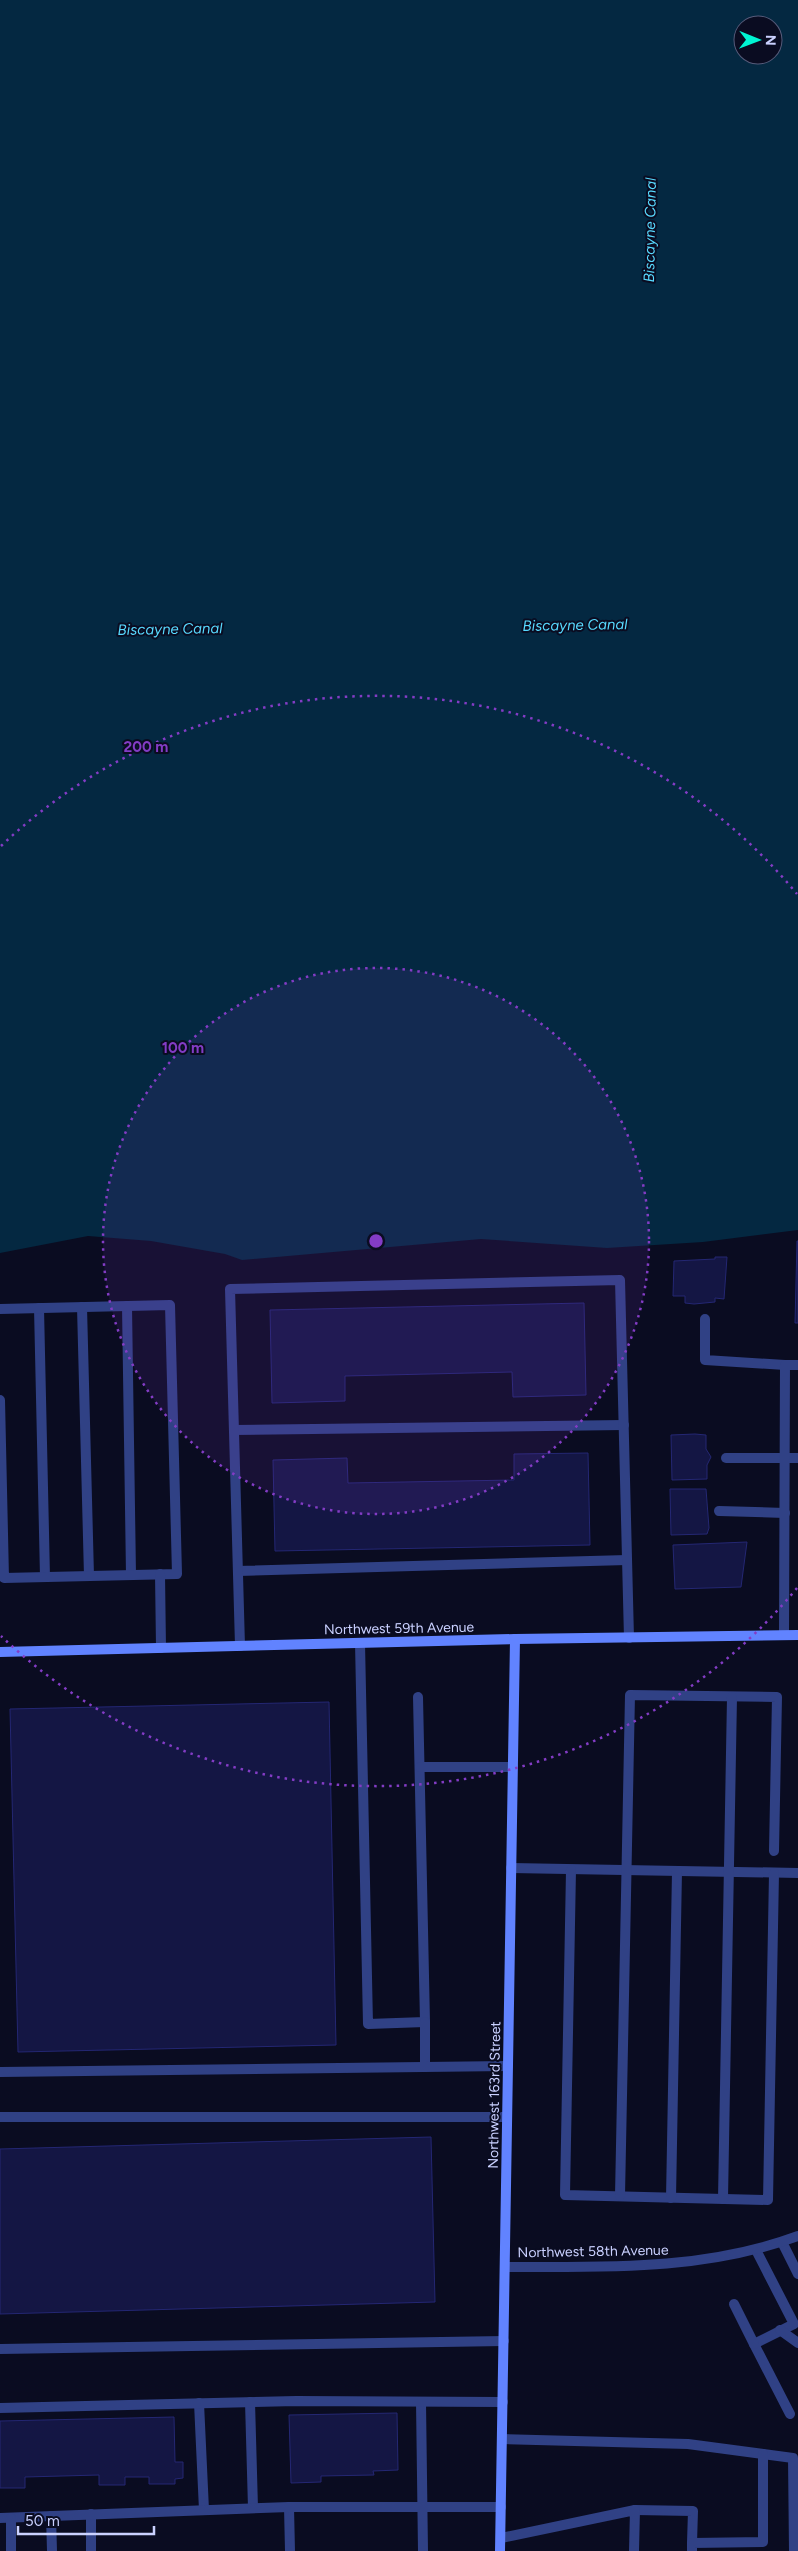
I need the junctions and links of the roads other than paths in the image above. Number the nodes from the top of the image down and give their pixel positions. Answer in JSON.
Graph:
{"nodes":[{"id":1,"x":127,"y":1306,"type":"junction"},
{"id":2,"x":82,"y":1307,"type":"junction"},
{"id":3,"x":38,"y":1308,"type":"junction"},
{"id":4,"x":0,"y":1309,"type":"edge"},
{"id":5,"x":705,"y":1319,"type":"dead end"},
{"id":6,"x":798,"y":1365,"type":"edge"},
{"id":7,"x":786,"y":1366,"type":"junction"},
{"id":8,"x":0,"y":1400,"type":"edge"},
{"id":9,"x":624,"y":1425,"type":"junction"},
{"id":10,"x":234,"y":1430,"type":"junction"},
{"id":11,"x":726,"y":1458,"type":"dead end"},
{"id":12,"x":785,"y":1458,"type":"junction"},
{"id":13,"x":798,"y":1458,"type":"edge"},
{"id":14,"x":719,"y":1511,"type":"dead end"},
{"id":15,"x":785,"y":1513,"type":"junction"},
{"id":16,"x":627,"y":1560,"type":"junction"},
{"id":17,"x":238,"y":1571,"type":"junction"},
{"id":18,"x":160,"y":1574,"type":"junction"},
{"id":19,"x":132,"y":1575,"type":"junction"},
{"id":20,"x":88,"y":1576,"type":"junction"},
{"id":21,"x":45,"y":1577,"type":"junction"},
{"id":22,"x":798,"y":1635,"type":"edge"},
{"id":23,"x":784,"y":1636,"type":"junction"},
{"id":24,"x":629,"y":1638,"type":"junction"},
{"id":25,"x":515,"y":1639,"type":"junction"},
{"id":26,"x":360,"y":1643,"type":"junction"},
{"id":27,"x":240,"y":1646,"type":"junction"},
{"id":28,"x":161,"y":1648,"type":"junction"},
{"id":29,"x":0,"y":1652,"type":"edge"},
{"id":30,"x":418,"y":1697,"type":"dead end"},
{"id":31,"x":732,"y":1697,"type":"junction"},
{"id":32,"x":420,"y":1767,"type":"junction"},
{"id":33,"x":513,"y":1767,"type":"junction"},
{"id":34,"x":774,"y":1851,"type":"dead end"},
{"id":35,"x":511,"y":1868,"type":"junction"},
{"id":36,"x":571,"y":1870,"type":"junction"},
{"id":37,"x":626,"y":1870,"type":"junction"},
{"id":38,"x":677,"y":1871,"type":"junction"},
{"id":39,"x":729,"y":1872,"type":"junction"},
{"id":40,"x":774,"y":1873,"type":"junction"},
{"id":41,"x":798,"y":1874,"type":"edge"},
{"id":42,"x":425,"y":2022,"type":"junction"},
{"id":43,"x":508,"y":2066,"type":"junction"},
{"id":44,"x":425,"y":2067,"type":"junction"},
{"id":45,"x":0,"y":2072,"type":"edge"},
{"id":46,"x":0,"y":2117,"type":"edge"},
{"id":47,"x":507,"y":2117,"type":"junction"},
{"id":48,"x":620,"y":2196,"type":"junction"},
{"id":49,"x":671,"y":2198,"type":"junction"},
{"id":50,"x":723,"y":2199,"type":"junction"},
{"id":51,"x":798,"y":2236,"type":"edge"},
{"id":52,"x":782,"y":2242,"type":"junction"},
{"id":53,"x":756,"y":2250,"type":"junction"},
{"id":54,"x":505,"y":2267,"type":"junction"},
{"id":55,"x":798,"y":2274,"type":"edge"},
{"id":56,"x":734,"y":2304,"type":"dead end"},
{"id":57,"x":796,"y":2323,"type":"edge"},
{"id":58,"x":780,"y":2330,"type":"junction"},
{"id":59,"x":504,"y":2341,"type":"junction"},
{"id":60,"x":798,"y":2342,"type":"edge"},
{"id":61,"x":754,"y":2344,"type":"junction"},
{"id":62,"x":0,"y":2349,"type":"edge"},
{"id":63,"x":250,"y":2402,"type":"junction"},
{"id":64,"x":421,"y":2402,"type":"junction"},
{"id":65,"x":503,"y":2402,"type":"junction"},
{"id":66,"x":199,"y":2403,"type":"junction"},
{"id":67,"x":0,"y":2408,"type":"edge"},
{"id":68,"x":790,"y":2414,"type":"dead end"},
{"id":69,"x":502,"y":2440,"type":"junction"},
{"id":70,"x":763,"y":2454,"type":"junction"},
{"id":71,"x":796,"y":2458,"type":"edge"},
{"id":72,"x":289,"y":2506,"type":"junction"},
{"id":73,"x":423,"y":2507,"type":"junction"},
{"id":74,"x":501,"y":2507,"type":"junction"},
{"id":75,"x":253,"y":2508,"type":"junction"},
{"id":76,"x":204,"y":2510,"type":"junction"},
{"id":77,"x":635,"y":2510,"type":"junction"},
{"id":78,"x":796,"y":2512,"type":"edge"},
{"id":79,"x":91,"y":2514,"type":"junction"},
{"id":80,"x":51,"y":2516,"type":"junction"},
{"id":81,"x":5,"y":2518,"type":"edge"},
{"id":82,"x":501,"y":2538,"type":"junction"},
{"id":83,"x":692,"y":2547,"type":"edge"},
{"id":84,"x":11,"y":2551,"type":"edge"},
{"id":85,"x":52,"y":2551,"type":"edge"},
{"id":86,"x":91,"y":2551,"type":"edge"},
{"id":87,"x":290,"y":2551,"type":"edge"},
{"id":88,"x":423,"y":2551,"type":"edge"},
{"id":89,"x":500,"y":2551,"type":"edge"},
{"id":90,"x":633,"y":2551,"type":"edge"},
{"id":91,"x":794,"y":2551,"type":"edge"}],
"edges":[{"from":1,"to":2,"type":"street"},
{"from":1,"to":18,"type":"street"},
{"from":1,"to":19,"type":"street"},
{"from":2,"to":3,"type":"street"},
{"from":2,"to":20,"type":"street"},
{"from":3,"to":4,"type":"street"},
{"from":3,"to":21,"type":"street"},
{"from":5,"to":7,"type":"street"},
{"from":6,"to":7,"type":"street"},
{"from":7,"to":12,"type":"street"},
{"from":8,"to":21,"type":"street"},
{"from":9,"to":10,"type":"street"},
{"from":9,"to":10,"type":"street"},
{"from":9,"to":16,"type":"street"},
{"from":10,"to":17,"type":"street"},
{"from":11,"to":12,"type":"street"},
{"from":12,"to":13,"type":"street"},
{"from":12,"to":15,"type":"street"},
{"from":14,"to":15,"type":"street"},
{"from":15,"to":23,"type":"street"},
{"from":16,"to":17,"type":"street"},
{"from":16,"to":24,"type":"street"},
{"from":17,"to":27,"type":"street"},
{"from":18,"to":19,"type":"street"},
{"from":18,"to":28,"type":"street"},
{"from":19,"to":20,"type":"street"},
{"from":20,"to":21,"type":"street"},
{"from":22,"to":23,"type":"street","name":"Northwest 59th Avenue"},
{"from":23,"to":24,"type":"street","name":"Northwest 59th Avenue"},
{"from":24,"to":25,"type":"street","name":"Northwest 59th Avenue"},
{"from":25,"to":26,"type":"street","name":"Northwest 59th Avenue"},
{"from":25,"to":33,"type":"street","name":"Northwest 163rd Street"},
{"from":26,"to":27,"type":"street","name":"Northwest 59th Avenue"},
{"from":26,"to":42,"type":"street"},
{"from":27,"to":28,"type":"street","name":"Northwest 59th Avenue"},
{"from":28,"to":29,"type":"street","name":"Northwest 59th Avenue"},
{"from":30,"to":32,"type":"street"},
{"from":31,"to":34,"type":"street"},
{"from":31,"to":37,"type":"street"},
{"from":31,"to":39,"type":"street"},
{"from":32,"to":33,"type":"street"},
{"from":32,"to":42,"type":"street"},
{"from":33,"to":35,"type":"street","name":"Northwest 163rd Street"},
{"from":35,"to":36,"type":"street"},
{"from":35,"to":43,"type":"street","name":"Northwest 163rd Street"},
{"from":36,"to":37,"type":"street"},
{"from":36,"to":48,"type":"street"},
{"from":37,"to":38,"type":"street"},
{"from":37,"to":48,"type":"street"},
{"from":38,"to":39,"type":"street"},
{"from":38,"to":49,"type":"street"},
{"from":39,"to":40,"type":"street"},
{"from":39,"to":50,"type":"street"},
{"from":40,"to":41,"type":"street"},
{"from":40,"to":50,"type":"street"},
{"from":42,"to":44,"type":"street"},
{"from":43,"to":44,"type":"street"},
{"from":43,"to":47,"type":"street","name":"Northwest 163rd Street"},
{"from":44,"to":45,"type":"street"},
{"from":46,"to":47,"type":"street"},
{"from":47,"to":54,"type":"street","name":"Northwest 163rd Street"},
{"from":48,"to":49,"type":"street"},
{"from":49,"to":50,"type":"street"},
{"from":51,"to":52,"type":"street","name":"Northwest 58th Avenue"},
{"from":52,"to":53,"type":"street","name":"Northwest 58th Avenue"},
{"from":52,"to":55,"type":"street"},
{"from":53,"to":54,"type":"street","name":"Northwest 58th Avenue"},
{"from":53,"to":57,"type":"street"},
{"from":54,"to":59,"type":"street","name":"Northwest 163rd Street"},
{"from":56,"to":61,"type":"street"},
{"from":57,"to":58,"type":"street"},
{"from":58,"to":60,"type":"street"},
{"from":58,"to":61,"type":"street"},
{"from":59,"to":62,"type":"street"},
{"from":59,"to":65,"type":"street","name":"Northwest 163rd Street"},
{"from":61,"to":68,"type":"street"},
{"from":63,"to":64,"type":"street"},
{"from":63,"to":66,"type":"street"},
{"from":63,"to":75,"type":"street"},
{"from":64,"to":65,"type":"street"},
{"from":64,"to":73,"type":"street"},
{"from":65,"to":69,"type":"street","name":"Northwest 163rd Street"},
{"from":66,"to":67,"type":"street"},
{"from":66,"to":76,"type":"street"},
{"from":69,"to":70,"type":"street"},
{"from":69,"to":74,"type":"street","name":"Northwest 163rd Street"},
{"from":70,"to":71,"type":"street"},
{"from":70,"to":83,"type":"street"},
{"from":71,"to":78,"type":"street"},
{"from":72,"to":73,"type":"street"},
{"from":72,"to":75,"type":"street"},
{"from":72,"to":87,"type":"street"},
{"from":73,"to":74,"type":"street"},
{"from":73,"to":88,"type":"street"},
{"from":74,"to":82,"type":"street","name":"Northwest 163rd Street"},
{"from":75,"to":76,"type":"street"},
{"from":76,"to":79,"type":"street"},
{"from":77,"to":82,"type":"street"},
{"from":77,"to":83,"type":"street"},
{"from":77,"to":90,"type":"street"},
{"from":78,"to":91,"type":"street"},
{"from":79,"to":80,"type":"street"},
{"from":79,"to":86,"type":"street"},
{"from":80,"to":81,"type":"street"},
{"from":80,"to":85,"type":"street"},
{"from":81,"to":84,"type":"street"},
{"from":82,"to":89,"type":"street","name":"Northwest 163rd Street"}]}
